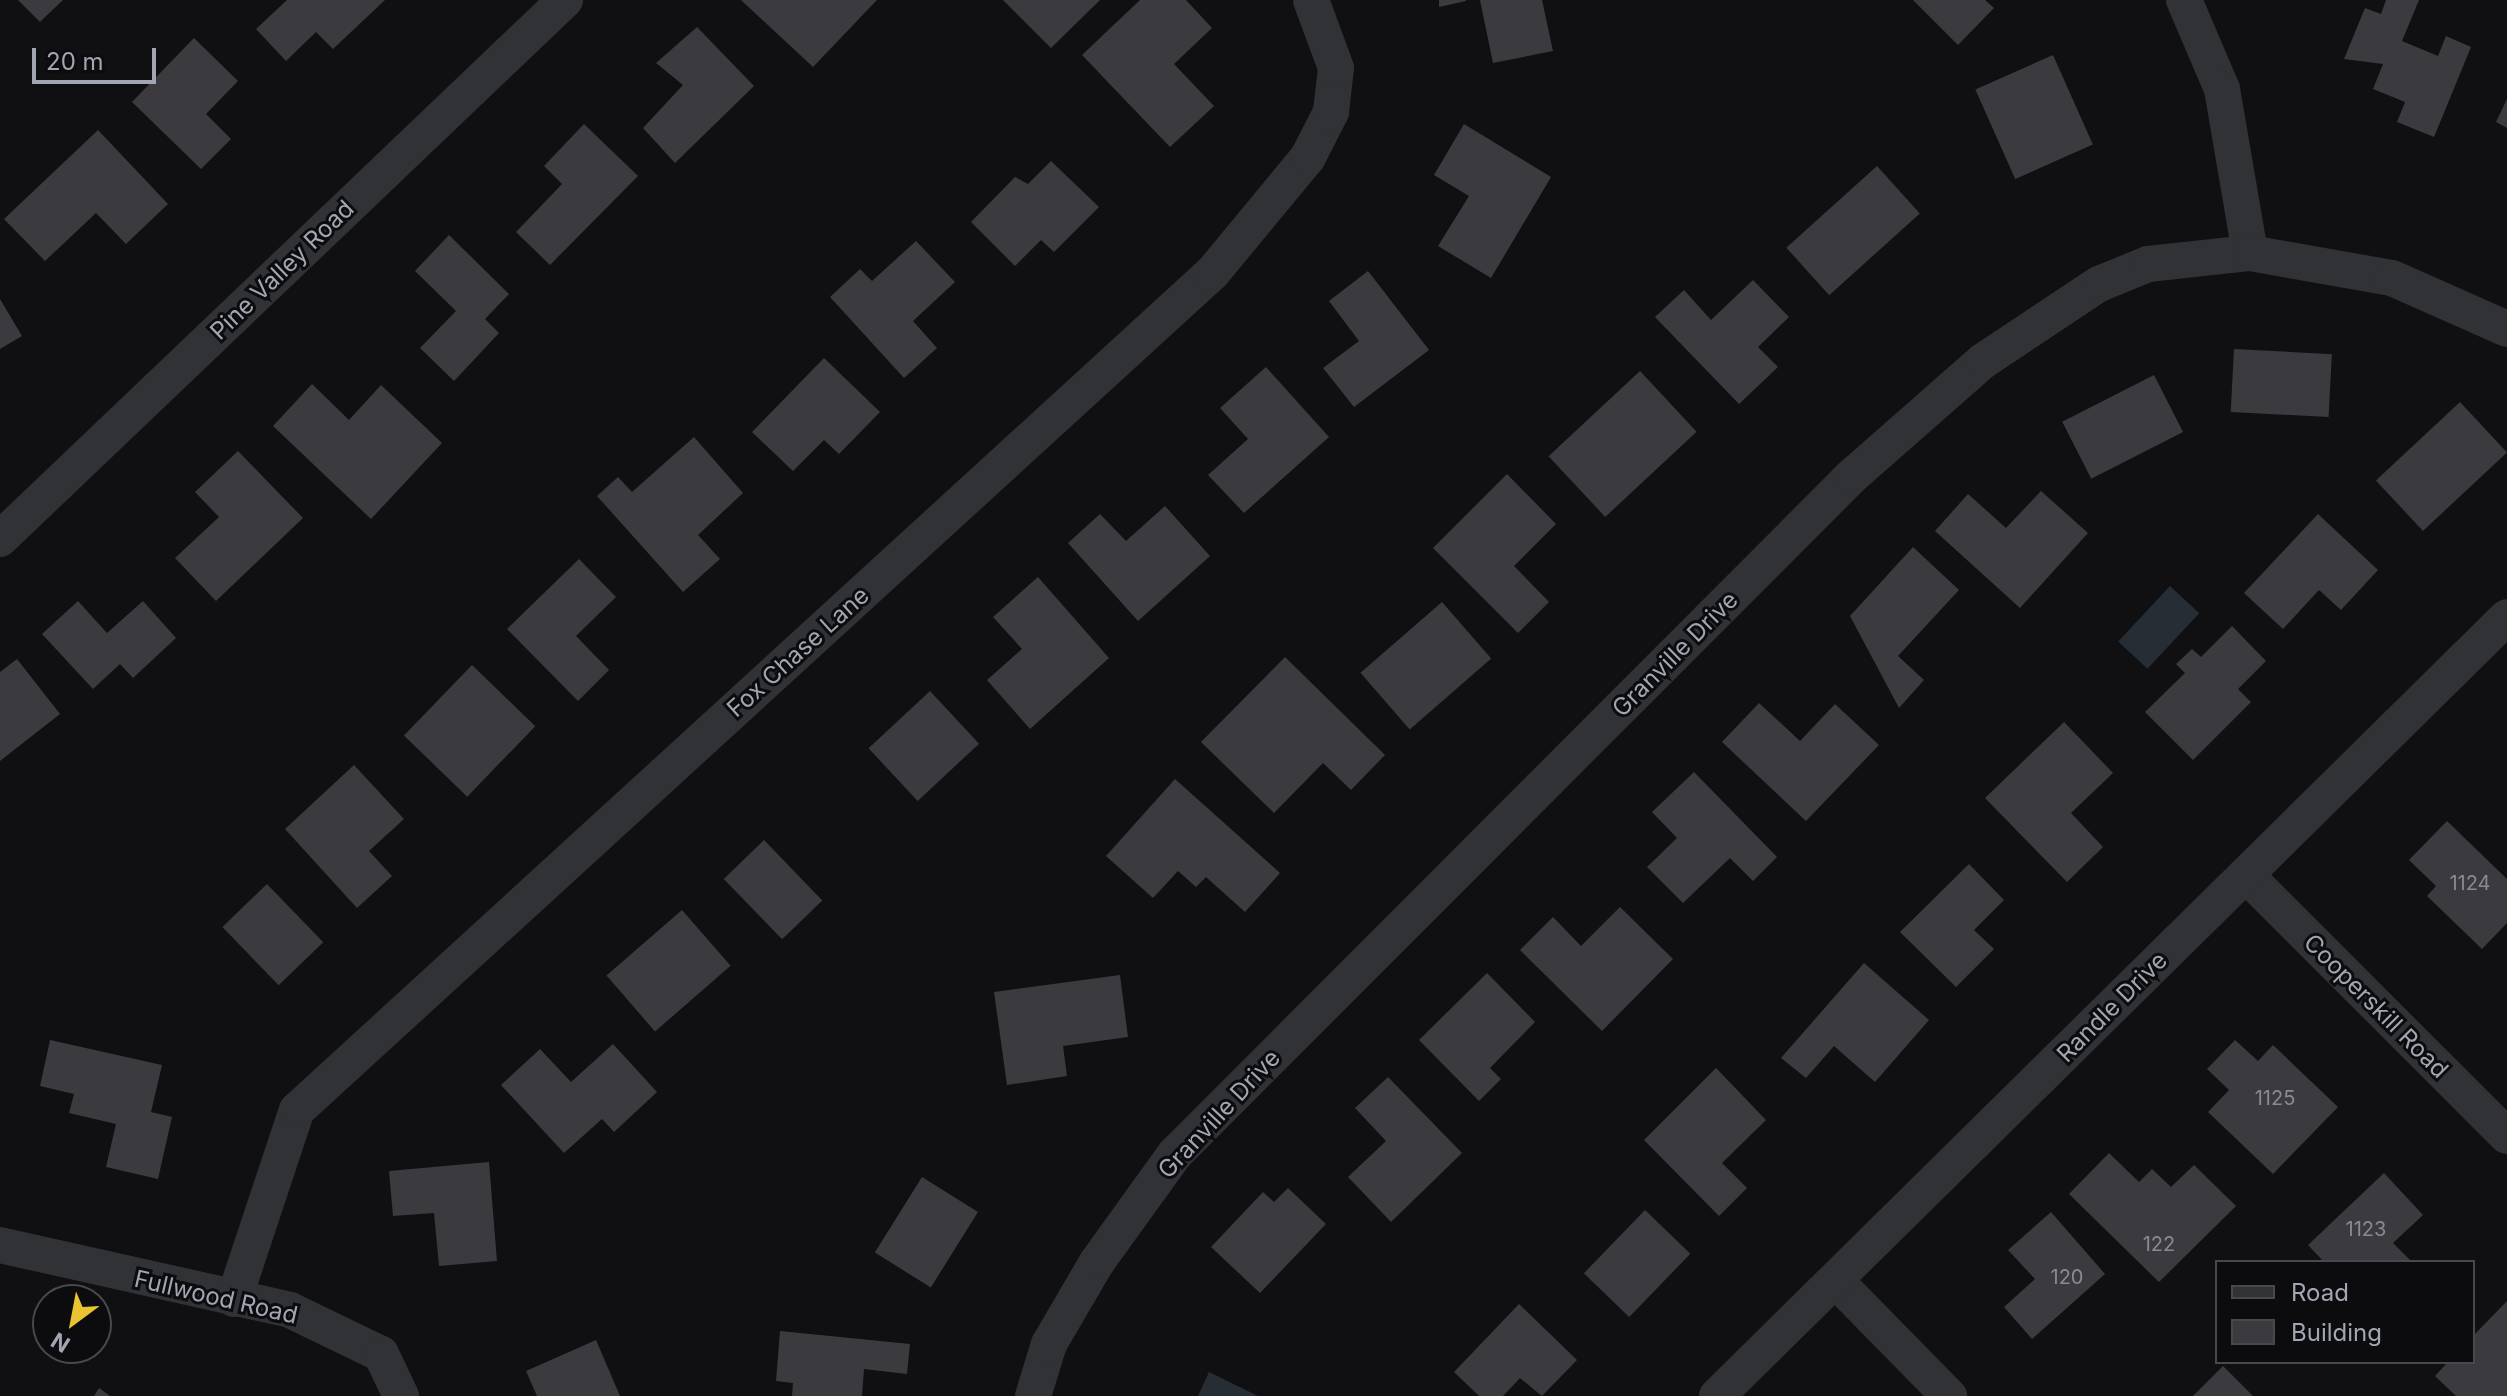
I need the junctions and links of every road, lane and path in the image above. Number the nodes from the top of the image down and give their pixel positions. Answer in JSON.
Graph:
{"nodes":[{"id":1,"x":565,"y":0,"type":"edge"},
{"id":2,"x":1311,"y":0,"type":"edge"},
{"id":3,"x":2184,"y":0,"type":"edge"},
{"id":4,"x":2250,"y":253,"type":"junction"},
{"id":5,"x":2507,"y":329,"type":"edge"},
{"id":6,"x":0,"y":539,"type":"edge"},
{"id":7,"x":2507,"y":617,"type":"edge"},
{"id":8,"x":2246,"y":875,"type":"junction"},
{"id":9,"x":2507,"y":1136,"type":"edge"},
{"id":10,"x":0,"y":1245,"type":"edge"},
{"id":11,"x":1835,"y":1280,"type":"junction"},
{"id":12,"x":234,"y":1299,"type":"junction"},
{"id":13,"x":401,"y":1396,"type":"edge"},
{"id":14,"x":1033,"y":1396,"type":"edge"},
{"id":15,"x":1717,"y":1396,"type":"edge"},
{"id":16,"x":1949,"y":1396,"type":"edge"}],
"edges":[{"from":1,"to":6,"type":"street","name":"Pine Valley Road"},
{"from":2,"to":12,"type":"street","name":"Fox Chase Lane"},
{"from":3,"to":4,"type":"street"},
{"from":4,"to":5,"type":"street","name":"Granville Drive"},
{"from":4,"to":14,"type":"street","name":"Granville Drive"},
{"from":7,"to":8,"type":"street","name":"Randle Drive"},
{"from":8,"to":9,"type":"street","name":"Cooperskill Road"},
{"from":8,"to":11,"type":"street","name":"Randle Drive"},
{"from":10,"to":12,"type":"street","name":"Fullwood Road"},
{"from":11,"to":15,"type":"street","name":"Randle Drive"},
{"from":11,"to":16,"type":"street"},
{"from":12,"to":13,"type":"street","name":"Fullwood Road"}]}
